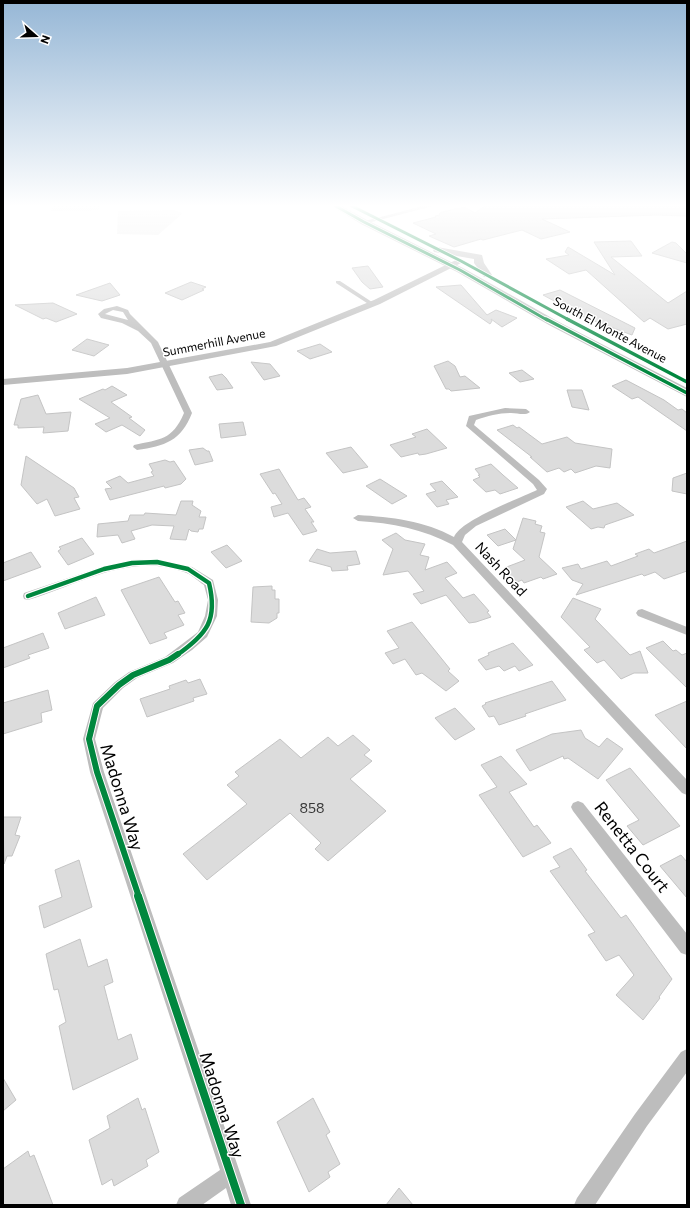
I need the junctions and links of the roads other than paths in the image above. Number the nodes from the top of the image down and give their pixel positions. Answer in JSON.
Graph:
{"nodes":[{"id":1,"x":450,"y":261,"type":"edge"},
{"id":2,"x":452,"y":261,"type":"edge"},
{"id":3,"x":479,"y":261,"type":"edge"},
{"id":4,"x":456,"y":264,"type":"junction"},
{"id":5,"x":486,"y":275,"type":"junction"},
{"id":6,"x":338,"y":282,"type":"dead end"},
{"id":7,"x":372,"y":304,"type":"junction"},
{"id":8,"x":141,"y":329,"type":"junction"},
{"id":9,"x":164,"y":365,"type":"junction"},
{"id":10,"x":3,"y":382,"type":"edge"},
{"id":11,"x":687,"y":382,"type":"edge"},
{"id":12,"x":687,"y":393,"type":"edge"},
{"id":13,"x":526,"y":412,"type":"dead end"},
{"id":14,"x":137,"y":447,"type":"dead end"},
{"id":15,"x":358,"y":518,"type":"dead end"},
{"id":16,"x":457,"y":543,"type":"junction"},
{"id":17,"x":28,"y":596,"type":"dead end"},
{"id":18,"x":642,"y":613,"type":"dead end"},
{"id":19,"x":687,"y":631,"type":"edge"},
{"id":20,"x":687,"y":789,"type":"edge"},
{"id":21,"x":578,"y":807,"type":"dead end"},
{"id":22,"x":687,"y":948,"type":"edge"},
{"id":23,"x":687,"y":1058,"type":"edge"},
{"id":24,"x":230,"y":1174,"type":"junction"},
{"id":25,"x":186,"y":1205,"type":"edge"},
{"id":26,"x":241,"y":1205,"type":"edge"},
{"id":27,"x":584,"y":1205,"type":"edge"}],
"edges":[{"from":1,"to":4,"type":"main road","name":"South El Monte Avenue"},
{"from":2,"to":4,"type":"main road"},
{"from":3,"to":5,"type":"main road"},
{"from":4,"to":5,"type":"main road","name":"South El Monte Avenue"},
{"from":4,"to":7,"type":"street","name":"Summerhill Avenue"},
{"from":4,"to":12,"type":"main road","name":"South El Monte Avenue"},
{"from":5,"to":11,"type":"main road","name":"South El Monte Avenue"},
{"from":6,"to":7,"type":"street"},
{"from":7,"to":9,"type":"street","name":"Summerhill Avenue"},
{"from":8,"to":8,"type":"street"},
{"from":8,"to":9,"type":"street"},
{"from":9,"to":10,"type":"street","name":"Summerhill Avenue"},
{"from":9,"to":14,"type":"street"},
{"from":13,"to":16,"type":"street","name":"Nash Road"},
{"from":15,"to":16,"type":"street"},
{"from":16,"to":20,"type":"street","name":"Nash Road"},
{"from":17,"to":24,"type":"street","name":"Madonna Way"},
{"from":18,"to":19,"type":"street"},
{"from":21,"to":22,"type":"street","name":"Renetta Court"},
{"from":23,"to":27,"type":"street"},
{"from":24,"to":25,"type":"street"},
{"from":24,"to":26,"type":"street","name":"Madonna Way"}]}
